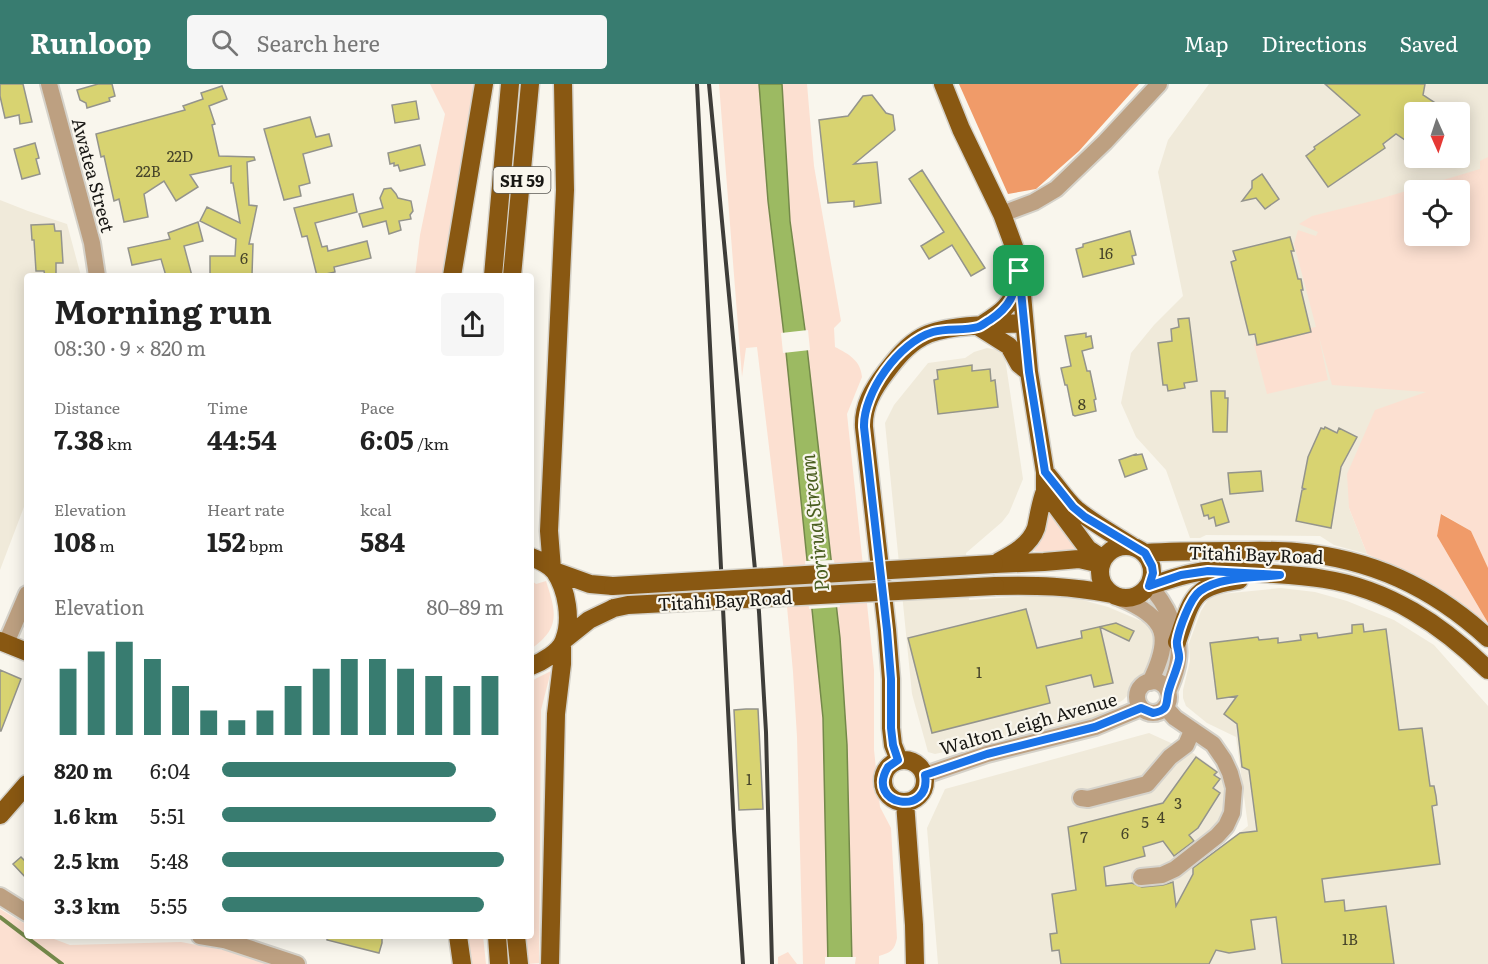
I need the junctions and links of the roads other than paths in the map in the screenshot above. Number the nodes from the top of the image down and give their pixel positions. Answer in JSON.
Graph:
{"nodes":[{"id":1,"x":49,"y":84,"type":"edge"},
{"id":2,"x":484,"y":84,"type":"edge"},
{"id":3,"x":510,"y":84,"type":"edge"},
{"id":4,"x":530,"y":84,"type":"edge"},
{"id":5,"x":563,"y":84,"type":"edge"},
{"id":6,"x":943,"y":84,"type":"edge"},
{"id":7,"x":1159,"y":84,"type":"edge"},
{"id":8,"x":1002,"y":214,"type":"junction"},
{"id":9,"x":1019,"y":271,"type":"junction"},
{"id":10,"x":97,"y":273,"type":"edge"},
{"id":11,"x":452,"y":273,"type":"edge"},
{"id":12,"x":493,"y":273,"type":"edge"},
{"id":13,"x":512,"y":273,"type":"edge"},
{"id":14,"x":1024,"y":323,"type":"junction"},
{"id":15,"x":979,"y":327,"type":"junction"},
{"id":16,"x":1029,"y":372,"type":"junction"},
{"id":17,"x":1045,"y":472,"type":"junction"},
{"id":18,"x":1045,"y":491,"type":"junction"},
{"id":19,"x":1138,"y":550,"type":"junction"},
{"id":20,"x":534,"y":559,"type":"edge"},
{"id":21,"x":1102,"y":561,"type":"junction"},
{"id":22,"x":994,"y":564,"type":"junction"},
{"id":23,"x":553,"y":570,"type":"junction"},
{"id":24,"x":1280,"y":575,"type":"junction"},
{"id":25,"x":1149,"y":586,"type":"junction"},
{"id":26,"x":1116,"y":596,"type":"junction"},
{"id":27,"x":24,"y":600,"type":"edge"},
{"id":28,"x":1488,"y":638,"type":"edge"},
{"id":29,"x":3,"y":642,"type":"edge"},
{"id":30,"x":563,"y":642,"type":"junction"},
{"id":31,"x":1177,"y":642,"type":"junction"},
{"id":32,"x":24,"y":651,"type":"edge"},
{"id":33,"x":534,"y":665,"type":"edge"},
{"id":34,"x":1488,"y":670,"type":"edge"},
{"id":35,"x":1150,"y":682,"type":"junction"},
{"id":36,"x":1166,"y":700,"type":"junction"},
{"id":37,"x":1141,"y":708,"type":"junction"},
{"id":38,"x":1192,"y":731,"type":"junction"},
{"id":39,"x":898,"y":760,"type":"junction"},
{"id":40,"x":925,"y":775,"type":"junction"},
{"id":41,"x":24,"y":787,"type":"edge"},
{"id":42,"x":1081,"y":798,"type":"dead end"},
{"id":43,"x":905,"y":802,"type":"junction"},
{"id":44,"x":0,"y":815,"type":"edge"},
{"id":45,"x":1141,"y":877,"type":"dead end"},
{"id":46,"x":0,"y":896,"type":"edge"},
{"id":47,"x":24,"y":911,"type":"edge"},
{"id":48,"x":218,"y":939,"type":"edge"},
{"id":49,"x":458,"y":939,"type":"edge"},
{"id":50,"x":497,"y":939,"type":"edge"},
{"id":51,"x":516,"y":939,"type":"edge"},
{"id":52,"x":297,"y":964,"type":"edge"},
{"id":53,"x":462,"y":964,"type":"edge"},
{"id":54,"x":499,"y":964,"type":"edge"},
{"id":55,"x":519,"y":964,"type":"edge"},
{"id":56,"x":550,"y":964,"type":"edge"},
{"id":57,"x":915,"y":964,"type":"edge"}],
"edges":[{"from":1,"to":10,"type":"street","name":"Awatea Street"},
{"from":2,"to":11,"type":"main road"},
{"from":3,"to":12,"type":"main road","number":"SH 59"},
{"from":4,"to":13,"type":"main road","number":"SH 59"},
{"from":5,"to":23,"type":"main road"},
{"from":6,"to":8,"type":"main road"},
{"from":7,"to":8,"type":"street"},
{"from":8,"to":9,"type":"main road"},
{"from":9,"to":14,"type":"main road"},
{"from":9,"to":15,"type":"main road"},
{"from":14,"to":15,"type":"main road"},
{"from":14,"to":16,"type":"main road"},
{"from":15,"to":16,"type":"main road"},
{"from":15,"to":39,"type":"main road"},
{"from":16,"to":17,"type":"main road"},
{"from":17,"to":18,"type":"main road"},
{"from":17,"to":19,"type":"main road"},
{"from":18,"to":21,"type":"main road"},
{"from":18,"to":22,"type":"main road"},
{"from":19,"to":21,"type":"main road"},
{"from":19,"to":25,"type":"main road"},
{"from":19,"to":28,"type":"main road","name":"Titahi Bay Road"},
{"from":20,"to":23,"type":"main road","name":"Titahi Bay Road"},
{"from":21,"to":22,"type":"main road","name":"Titahi Bay Road"},
{"from":21,"to":26,"type":"main road"},
{"from":22,"to":23,"type":"main road","name":"Titahi Bay Road","bridge":true},
{"from":23,"to":30,"type":"main road"},
{"from":24,"to":25,"type":"main road","name":"Titahi Bay Road"},
{"from":24,"to":31,"type":"main road"},
{"from":24,"to":34,"type":"main road","name":"Titahi Bay Road"},
{"from":25,"to":26,"type":"main road"},
{"from":25,"to":31,"type":"street"},
{"from":26,"to":30,"type":"main road","name":"Titahi Bay Road","bridge":true},
{"from":26,"to":35,"type":"street"},
{"from":27,"to":29,"type":"street"},
{"from":29,"to":32,"type":"main road"},
{"from":30,"to":33,"type":"main road","name":"Titahi Bay Road"},
{"from":30,"to":56,"type":"main road"},
{"from":31,"to":36,"type":"street"},
{"from":35,"to":36,"type":"street"},
{"from":35,"to":37,"type":"street"},
{"from":36,"to":37,"type":"street"},
{"from":36,"to":38,"type":"street"},
{"from":37,"to":40,"type":"street","name":"Walton Leigh Avenue"},
{"from":38,"to":42,"type":"street"},
{"from":38,"to":45,"type":"street"},
{"from":39,"to":40,"type":"main road"},
{"from":39,"to":43,"type":"main road"},
{"from":40,"to":43,"type":"main road"},
{"from":41,"to":44,"type":"main road"},
{"from":43,"to":57,"type":"main road"},
{"from":46,"to":47,"type":"street"},
{"from":48,"to":52,"type":"street"},
{"from":49,"to":53,"type":"main road"},
{"from":50,"to":54,"type":"main road"},
{"from":51,"to":55,"type":"main road"}]}
